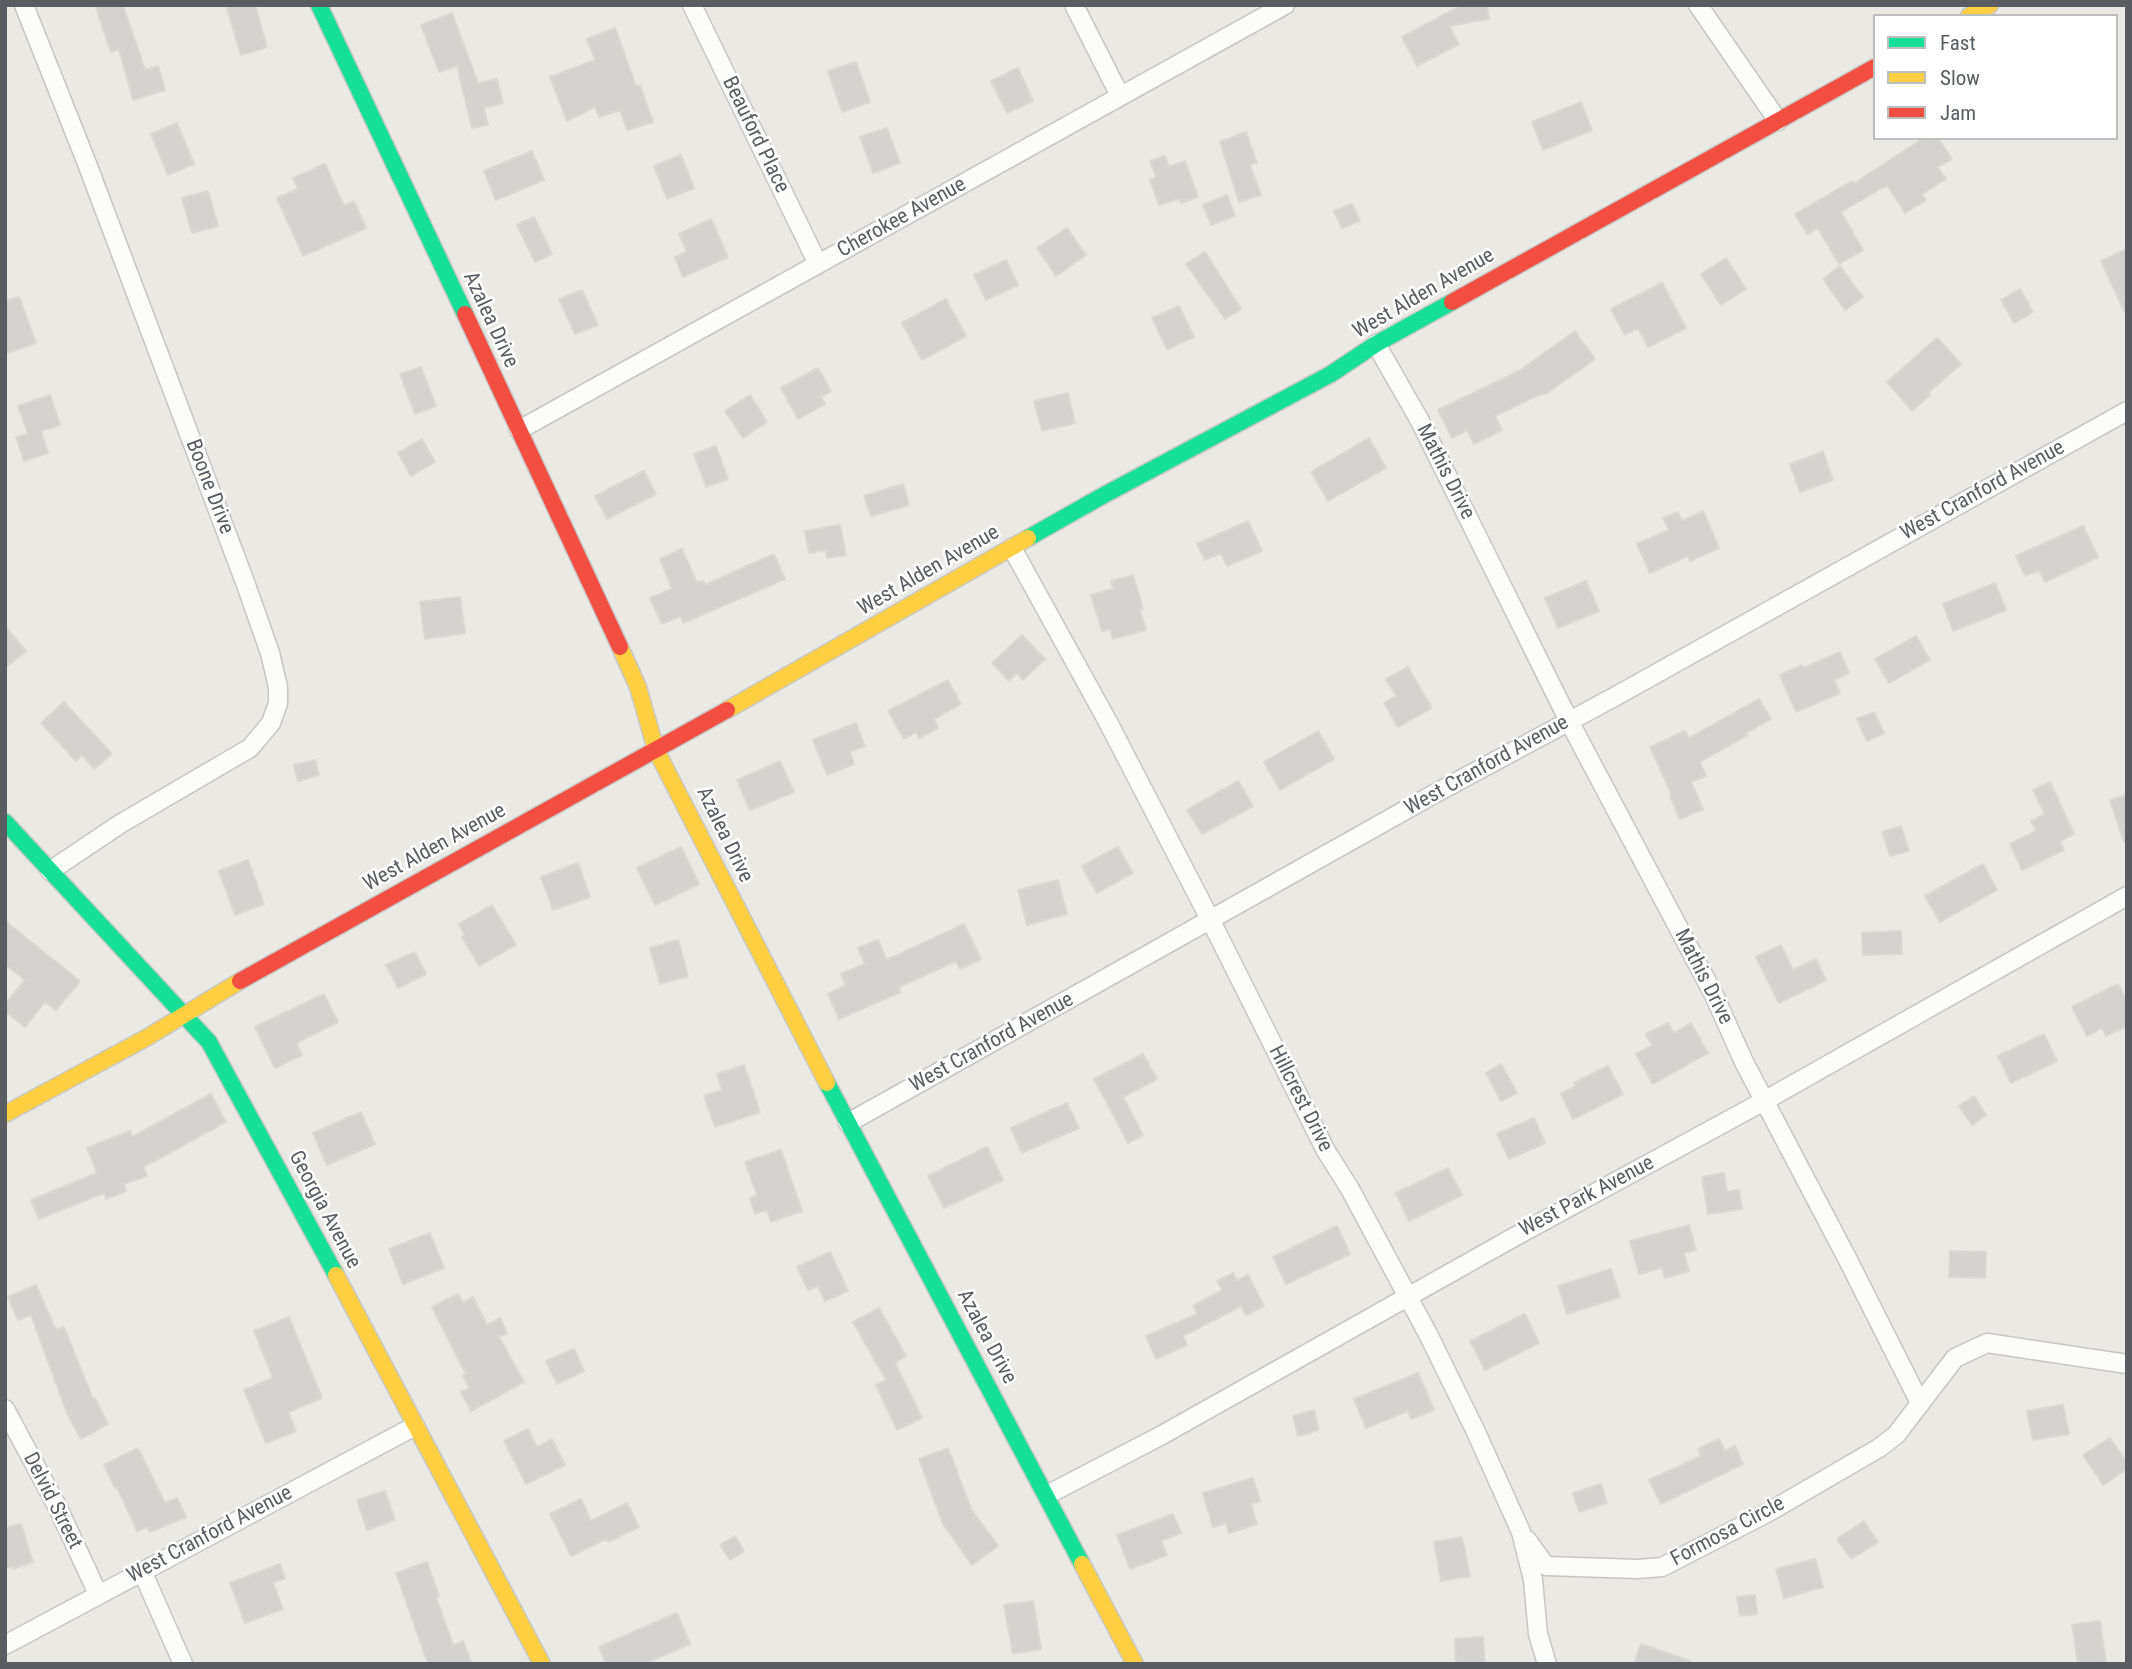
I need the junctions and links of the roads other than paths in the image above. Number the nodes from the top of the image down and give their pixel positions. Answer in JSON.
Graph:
{"nodes":[{"id":1,"x":24,"y":5,"type":"edge"},
{"id":2,"x":319,"y":5,"type":"edge"},
{"id":3,"x":692,"y":5,"type":"edge"},
{"id":4,"x":1074,"y":5,"type":"edge"},
{"id":5,"x":1285,"y":5,"type":"edge"},
{"id":6,"x":1698,"y":5,"type":"edge"},
{"id":7,"x":1990,"y":5,"type":"edge"},
{"id":8,"x":1973,"y":14,"type":"edge"},
{"id":9,"x":1873,"y":68,"type":"edge"},
{"id":10,"x":1120,"y":96,"type":"junction"},
{"id":11,"x":1778,"y":121,"type":"junction"},
{"id":12,"x":818,"y":264,"type":"junction"},
{"id":13,"x":1376,"y":344,"type":"junction"},
{"id":14,"x":2127,"y":411,"type":"edge"},
{"id":15,"x":519,"y":430,"type":"junction"},
{"id":16,"x":1012,"y":548,"type":"junction"},
{"id":17,"x":1569,"y":721,"type":"junction"},
{"id":18,"x":656,"y":750,"type":"junction"},
{"id":19,"x":5,"y":822,"type":"edge"},
{"id":20,"x":51,"y":871,"type":"junction"},
{"id":21,"x":2127,"y":896,"type":"edge"},
{"id":22,"x":1211,"y":921,"type":"junction"},
{"id":23,"x":184,"y":1014,"type":"junction"},
{"id":24,"x":1764,"y":1101,"type":"junction"},
{"id":25,"x":5,"y":1114,"type":"edge"},
{"id":26,"x":848,"y":1123,"type":"junction"},
{"id":27,"x":1406,"y":1297,"type":"junction"},
{"id":28,"x":2127,"y":1364,"type":"edge"},
{"id":29,"x":1920,"y":1403,"type":"junction"},
{"id":30,"x":5,"y":1409,"type":"edge"},
{"id":31,"x":415,"y":1426,"type":"junction"},
{"id":32,"x":1047,"y":1495,"type":"junction"},
{"id":33,"x":1521,"y":1532,"type":"junction"},
{"id":34,"x":142,"y":1571,"type":"junction"},
{"id":35,"x":98,"y":1594,"type":"junction"},
{"id":36,"x":5,"y":1645,"type":"edge"},
{"id":37,"x":183,"y":1664,"type":"edge"},
{"id":38,"x":542,"y":1664,"type":"edge"},
{"id":39,"x":1135,"y":1664,"type":"edge"},
{"id":40,"x":1546,"y":1664,"type":"edge"}],
"edges":[{"from":1,"to":20,"type":"street","name":"Boone Drive"},
{"from":2,"to":15,"type":"street","name":"Azalea Drive"},
{"from":3,"to":12,"type":"street","name":"Beauford Place"},
{"from":4,"to":10,"type":"street"},
{"from":5,"to":10,"type":"street","name":"Cherokee Avenue"},
{"from":6,"to":11,"type":"street"},
{"from":7,"to":8,"type":"street"},
{"from":9,"to":11,"type":"street","name":"West Alden Avenue"},
{"from":10,"to":12,"type":"street","name":"Cherokee Avenue"},
{"from":11,"to":13,"type":"street","name":"West Alden Avenue"},
{"from":12,"to":15,"type":"street","name":"Cherokee Avenue"},
{"from":13,"to":16,"type":"street","name":"West Alden Avenue"},
{"from":13,"to":17,"type":"street","name":"Mathis Drive"},
{"from":14,"to":17,"type":"street","name":"West Cranford Avenue"},
{"from":15,"to":18,"type":"street","name":"Azalea Drive"},
{"from":16,"to":18,"type":"street","name":"West Alden Avenue"},
{"from":16,"to":22,"type":"street","name":"Hillcrest Drive"},
{"from":17,"to":22,"type":"street","name":"West Cranford Avenue"},
{"from":17,"to":24,"type":"street","name":"Mathis Drive"},
{"from":18,"to":23,"type":"street","name":"West Alden Avenue"},
{"from":18,"to":26,"type":"street","name":"Azalea Drive"},
{"from":19,"to":20,"type":"street","name":"Georgia Avenue"},
{"from":20,"to":23,"type":"street","name":"Georgia Avenue"},
{"from":21,"to":24,"type":"street","name":"West Park Avenue"},
{"from":22,"to":26,"type":"street","name":"West Cranford Avenue"},
{"from":22,"to":27,"type":"street","name":"Hillcrest Drive"},
{"from":23,"to":25,"type":"street","name":"West Alden Avenue"},
{"from":23,"to":31,"type":"street","name":"Georgia Avenue"},
{"from":24,"to":27,"type":"street","name":"West Park Avenue"},
{"from":24,"to":29,"type":"street","name":"Mathis Drive"},
{"from":26,"to":32,"type":"street","name":"Azalea Drive"},
{"from":27,"to":32,"type":"street","name":"West Park Avenue"},
{"from":27,"to":33,"type":"street","name":"Hillcrest Drive"},
{"from":28,"to":29,"type":"street"},
{"from":29,"to":33,"type":"street","name":"Formosa Circle"},
{"from":30,"to":35,"type":"street","name":"Delvid Street"},
{"from":31,"to":34,"type":"street","name":"West Cranford Avenue"},
{"from":31,"to":38,"type":"street","name":"Georgia Avenue"},
{"from":32,"to":39,"type":"street","name":"Azalea Drive"},
{"from":33,"to":40,"type":"street","name":"Hillcrest Drive"},
{"from":34,"to":35,"type":"street","name":"West Cranford Avenue"},
{"from":34,"to":37,"type":"street"},
{"from":35,"to":36,"type":"street","name":"West Cranford Avenue"}]}
